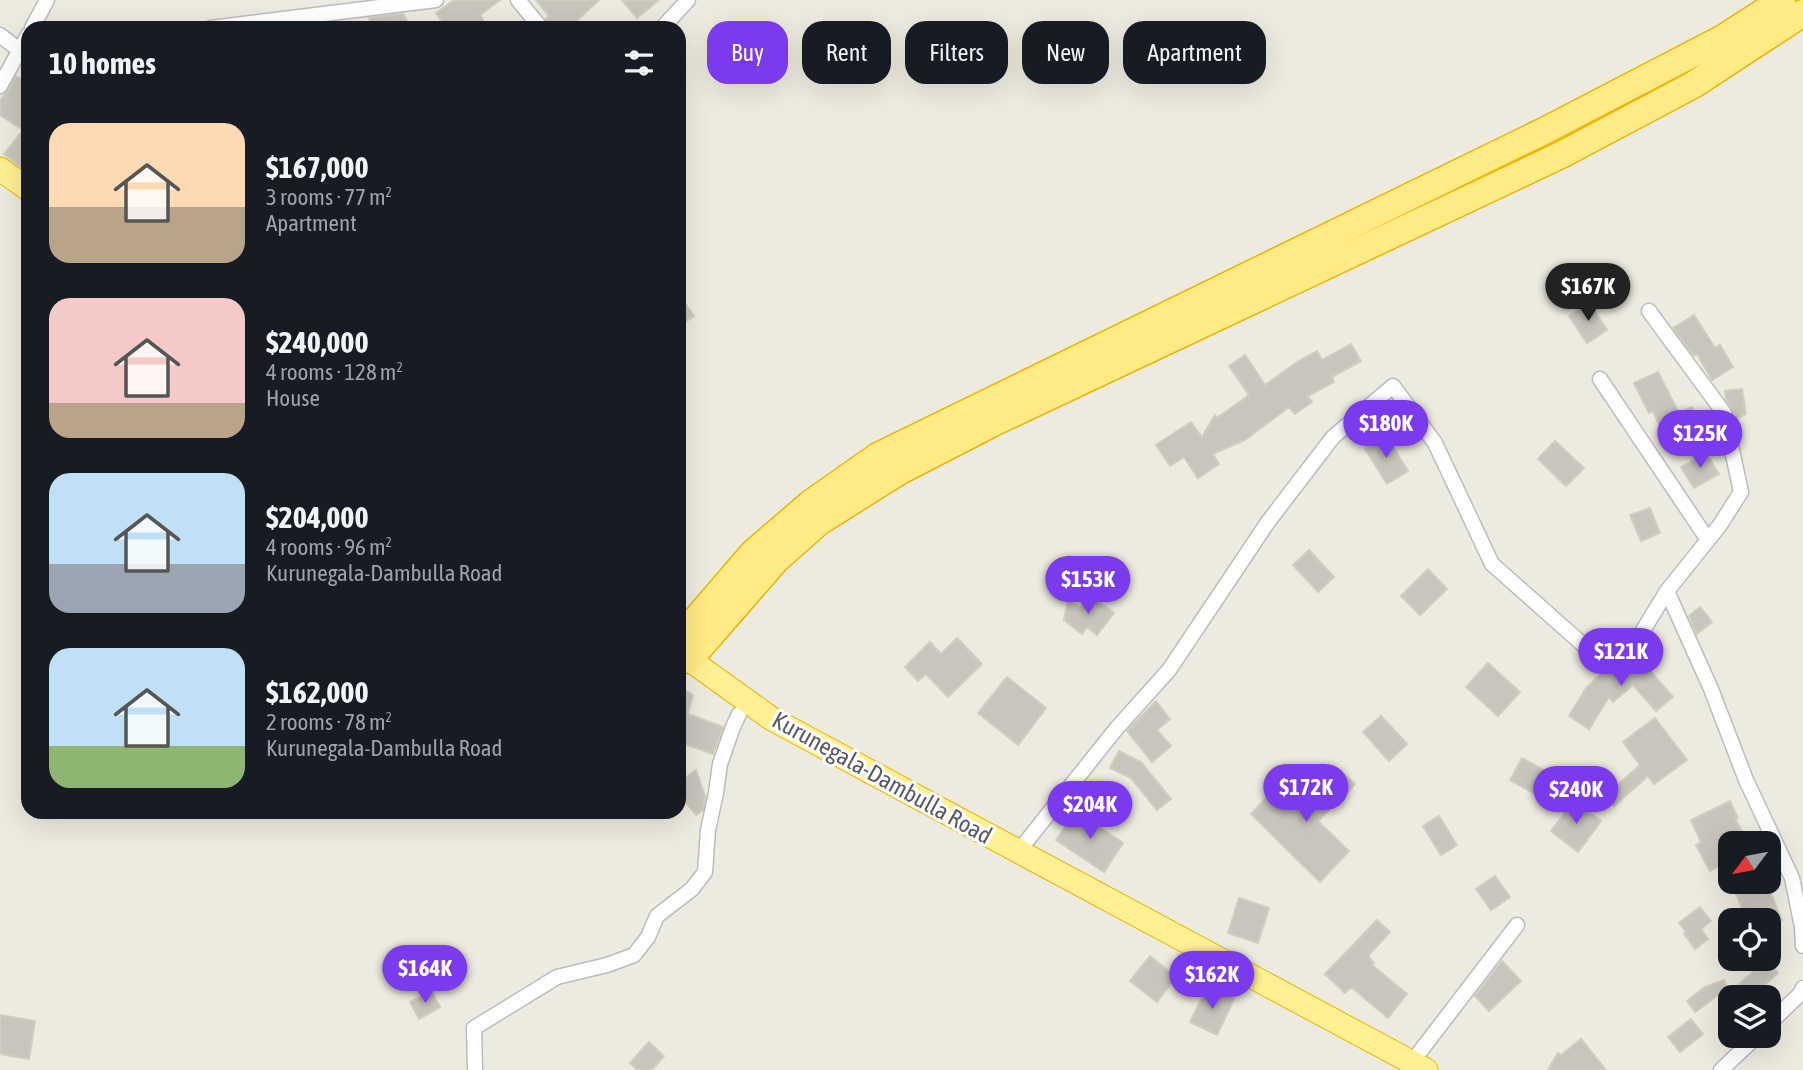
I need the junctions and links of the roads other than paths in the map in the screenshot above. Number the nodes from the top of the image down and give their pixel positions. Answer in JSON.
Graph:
{"nodes":[{"id":1,"x":47,"y":0,"type":"edge"},
{"id":2,"x":436,"y":0,"type":"edge"},
{"id":3,"x":518,"y":0,"type":"edge"},
{"id":4,"x":688,"y":0,"type":"edge"},
{"id":5,"x":1782,"y":0,"type":"edge"},
{"id":6,"x":1803,"y":13,"type":"edge"},
{"id":7,"x":36,"y":21,"type":"edge"},
{"id":8,"x":267,"y":21,"type":"edge"},
{"id":9,"x":535,"y":21,"type":"edge"},
{"id":10,"x":668,"y":21,"type":"edge"},
{"id":11,"x":0,"y":35,"type":"edge"},
{"id":12,"x":21,"y":47,"type":"edge"},
{"id":13,"x":21,"y":54,"type":"edge"},
{"id":14,"x":0,"y":86,"type":"edge"},
{"id":15,"x":0,"y":169,"type":"edge"},
{"id":16,"x":21,"y":184,"type":"edge"},
{"id":17,"x":1649,"y":311,"type":"dead end"},
{"id":18,"x":1600,"y":379,"type":"dead end"},
{"id":19,"x":1708,"y":540,"type":"junction"},
{"id":20,"x":1667,"y":591,"type":"junction"},
{"id":21,"x":686,"y":645,"type":"edge"},
{"id":22,"x":686,"y":646,"type":"edge"},
{"id":23,"x":686,"y":653,"type":"edge"},
{"id":24,"x":739,"y":714,"type":"dead end"},
{"id":25,"x":1018,"y":852,"type":"junction"},
{"id":26,"x":1517,"y":925,"type":"dead end"},
{"id":27,"x":1803,"y":946,"type":"edge"},
{"id":28,"x":1803,"y":988,"type":"edge"},
{"id":29,"x":1781,"y":1012,"type":"edge"},
{"id":30,"x":1744,"y":1048,"type":"edge"},
{"id":31,"x":1419,"y":1066,"type":"edge"},
{"id":32,"x":475,"y":1070,"type":"edge"},
{"id":33,"x":1721,"y":1070,"type":"edge"}],
"edges":[{"from":1,"to":7,"type":"street"},
{"from":2,"to":8,"type":"street"},
{"from":3,"to":9,"type":"street"},
{"from":4,"to":10,"type":"street"},
{"from":5,"to":21,"type":"highway"},
{"from":6,"to":22,"type":"highway"},
{"from":11,"to":12,"type":"street"},
{"from":13,"to":14,"type":"street"},
{"from":15,"to":16,"type":"highway"},
{"from":17,"to":19,"type":"street"},
{"from":18,"to":19,"type":"street"},
{"from":19,"to":20,"type":"street"},
{"from":20,"to":25,"type":"street"},
{"from":20,"to":27,"type":"street"},
{"from":23,"to":25,"type":"highway","name":"Kurunegala-Dambulla Road"},
{"from":24,"to":32,"type":"street"},
{"from":25,"to":31,"type":"highway","name":"Kurunegala-Dambulla Road"},
{"from":26,"to":31,"type":"street"},
{"from":28,"to":29,"type":"street"},
{"from":30,"to":33,"type":"street"}]}
